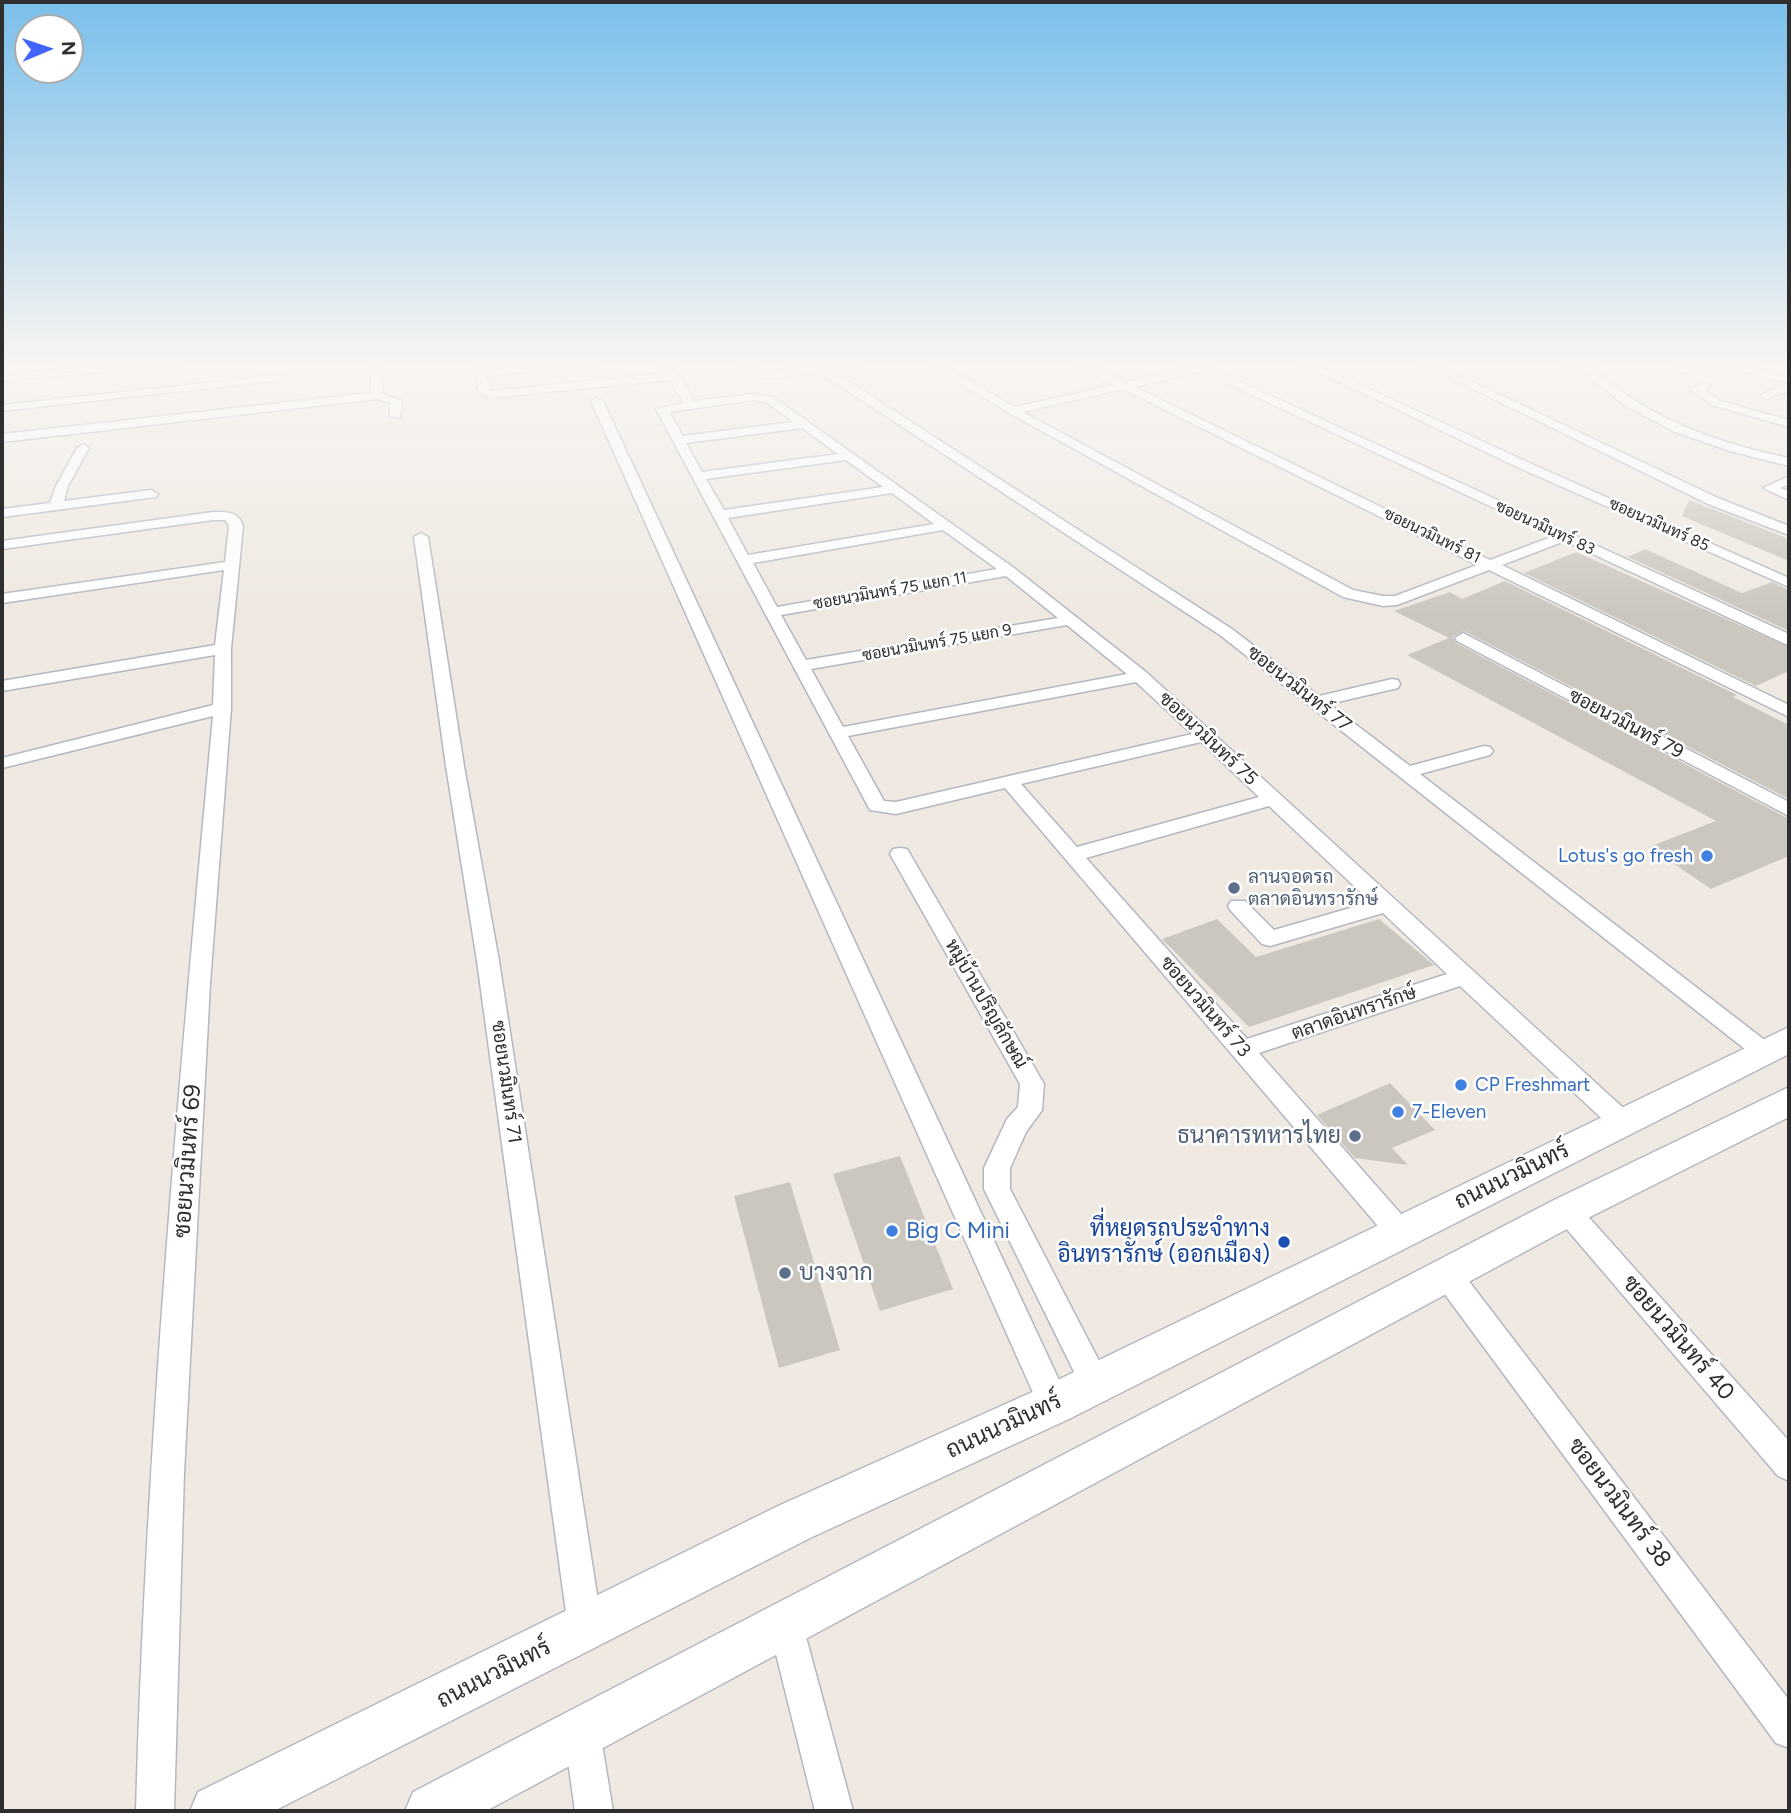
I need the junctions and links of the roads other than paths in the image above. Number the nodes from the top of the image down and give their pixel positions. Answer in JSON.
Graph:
{"nodes":[{"id":1,"x":617,"y":446,"type":"edge"},
{"id":2,"x":682,"y":446,"type":"edge"},
{"id":3,"x":835,"y":446,"type":"edge"},
{"id":4,"x":940,"y":446,"type":"edge"},
{"id":5,"x":1077,"y":446,"type":"edge"},
{"id":6,"x":1248,"y":446,"type":"edge"},
{"id":7,"x":1368,"y":446,"type":"edge"},
{"id":8,"x":1482,"y":446,"type":"edge"},
{"id":9,"x":1597,"y":446,"type":"edge"},
{"id":10,"x":1729,"y":446,"type":"edge"},
{"id":11,"x":83,"y":448,"type":"dead end"},
{"id":12,"x":849,"y":456,"type":"junction"},
{"id":13,"x":1789,"y":462,"type":"edge"},
{"id":14,"x":699,"y":476,"type":"junction"},
{"id":15,"x":1789,"y":480,"type":"edge"},
{"id":16,"x":896,"y":489,"type":"junction"},
{"id":17,"x":151,"y":494,"type":"dead end"},
{"id":18,"x":1789,"y":496,"type":"edge"},
{"id":19,"x":56,"y":506,"type":"junction"},
{"id":20,"x":2,"y":513,"type":"edge"},
{"id":21,"x":719,"y":515,"type":"junction"},
{"id":22,"x":945,"y":526,"type":"junction"},
{"id":23,"x":1789,"y":531,"type":"edge"},
{"id":24,"x":421,"y":537,"type":"dead end"},
{"id":25,"x":1564,"y":537,"type":"junction"},
{"id":26,"x":2,"y":545,"type":"edge"},
{"id":27,"x":744,"y":559,"type":"junction"},
{"id":28,"x":1491,"y":564,"type":"junction"},
{"id":29,"x":232,"y":565,"type":"junction"},
{"id":30,"x":1009,"y":570,"type":"junction"},
{"id":31,"x":1789,"y":583,"type":"edge"},
{"id":32,"x":2,"y":598,"type":"edge"},
{"id":33,"x":772,"y":611,"type":"junction"},
{"id":34,"x":1072,"y":620,"type":"junction"},
{"id":35,"x":1463,"y":638,"type":"dead end"},
{"id":36,"x":1789,"y":640,"type":"edge"},
{"id":37,"x":223,"y":649,"type":"junction"},
{"id":38,"x":801,"y":666,"type":"junction"},
{"id":39,"x":1140,"y":676,"type":"junction"},
{"id":40,"x":1392,"y":684,"type":"dead end"},
{"id":41,"x":2,"y":686,"type":"edge"},
{"id":42,"x":1315,"y":702,"type":"junction"},
{"id":43,"x":222,"y":708,"type":"junction"},
{"id":44,"x":1789,"y":712,"type":"edge"},
{"id":45,"x":837,"y":733,"type":"junction"},
{"id":46,"x":1206,"y":736,"type":"junction"},
{"id":47,"x":1484,"y":751,"type":"dead end"},
{"id":48,"x":2,"y":763,"type":"edge"},
{"id":49,"x":1408,"y":772,"type":"junction"},
{"id":50,"x":1010,"y":783,"type":"junction"},
{"id":51,"x":1273,"y":799,"type":"junction"},
{"id":52,"x":1789,"y":810,"type":"edge"},
{"id":53,"x":900,"y":854,"type":"dead end"},
{"id":54,"x":1073,"y":855,"type":"junction"},
{"id":55,"x":1386,"y":905,"type":"junction"},
{"id":56,"x":1238,"y":906,"type":"dead end"},
{"id":57,"x":1465,"y":976,"type":"junction"},
{"id":58,"x":1776,"y":1045,"type":"edge"},
{"id":59,"x":1242,"y":1051,"type":"junction"},
{"id":60,"x":1789,"y":1101,"type":"edge"},
{"id":61,"x":1622,"y":1122,"type":"junction"},
{"id":62,"x":1567,"y":1211,"type":"junction"},
{"id":63,"x":1399,"y":1231,"type":"junction"},
{"id":64,"x":1448,"y":1276,"type":"junction"},
{"id":65,"x":1096,"y":1384,"type":"junction"},
{"id":66,"x":1054,"y":1404,"type":"junction"},
{"id":67,"x":1789,"y":1465,"type":"edge"},
{"id":68,"x":786,"y":1626,"type":"junction"},
{"id":69,"x":585,"y":1627,"type":"junction"},
{"id":70,"x":1789,"y":1730,"type":"edge"},
{"id":71,"x":582,"y":1732,"type":"junction"},
{"id":72,"x":155,"y":1811,"type":"edge"},
{"id":73,"x":217,"y":1811,"type":"edge"},
{"id":74,"x":432,"y":1811,"type":"edge"},
{"id":75,"x":594,"y":1811,"type":"edge"},
{"id":76,"x":834,"y":1811,"type":"edge"}],
"edges":[{"from":1,"to":66,"type":"street"},
{"from":2,"to":14,"type":"street"},
{"from":3,"to":12,"type":"street","name":"ซอยนวมินทร์ 75"},
{"from":4,"to":42,"type":"street","name":"ซอยนวมินทร์ 77"},
{"from":5,"to":28,"type":"street"},
{"from":6,"to":28,"type":"street","name":"ซอยนวมินทร์ 81"},
{"from":7,"to":25,"type":"street","name":"ซอยนวมินทร์ 83"},
{"from":8,"to":31,"type":"street","name":"ซอยนวมินทร์ 85"},
{"from":9,"to":23,"type":"street"},
{"from":10,"to":13,"type":"street"},
{"from":11,"to":19,"type":"street"},
{"from":12,"to":14,"type":"street"},
{"from":12,"to":16,"type":"street","name":"ซอยนวมินทร์ 75"},
{"from":14,"to":21,"type":"street"},
{"from":15,"to":18,"type":"street"},
{"from":16,"to":21,"type":"street"},
{"from":16,"to":22,"type":"street","name":"ซอยนวมินทร์ 75"},
{"from":17,"to":19,"type":"street"},
{"from":19,"to":20,"type":"street"},
{"from":21,"to":27,"type":"street"},
{"from":22,"to":27,"type":"street"},
{"from":22,"to":30,"type":"street","name":"ซอยนวมินทร์ 75"},
{"from":24,"to":69,"type":"street","name":"ซอยนวมินทร์ 71"},
{"from":25,"to":28,"type":"street"},
{"from":25,"to":36,"type":"street","name":"ซอยนวมินทร์ 83"},
{"from":26,"to":29,"type":"street","name":"ซอยนวมินทร์ 69"},
{"from":27,"to":33,"type":"street"},
{"from":28,"to":44,"type":"street","name":"ซอยนวมินทร์ 81"},
{"from":29,"to":32,"type":"street"},
{"from":29,"to":37,"type":"street","name":"ซอยนวมินทร์ 69"},
{"from":30,"to":33,"type":"street","name":"ซอยนวมินทร์ 75 แยก 11"},
{"from":30,"to":34,"type":"street","name":"ซอยนวมินทร์ 75"},
{"from":33,"to":38,"type":"street"},
{"from":34,"to":38,"type":"street","name":"ซอยนวมินทร์ 75 แยก 9"},
{"from":34,"to":39,"type":"street","name":"ซอยนวมินทร์ 75"},
{"from":35,"to":52,"type":"street","name":"ซอยนวมินทร์ 79"},
{"from":37,"to":41,"type":"street"},
{"from":37,"to":43,"type":"street","name":"ซอยนวมินทร์ 69"},
{"from":38,"to":45,"type":"street"},
{"from":39,"to":45,"type":"street"},
{"from":39,"to":46,"type":"street","name":"ซอยนวมินทร์ 75"},
{"from":40,"to":42,"type":"street"},
{"from":42,"to":49,"type":"street","name":"ซอยนวมินทร์ 77"},
{"from":43,"to":48,"type":"street"},
{"from":43,"to":72,"type":"street","name":"ซอยนวมินทร์ 69"},
{"from":45,"to":50,"type":"street"},
{"from":46,"to":50,"type":"street"},
{"from":46,"to":51,"type":"street","name":"ซอยนวมินทร์ 75"},
{"from":47,"to":49,"type":"street"},
{"from":49,"to":58,"type":"street","name":"ซอยนวมินทร์ 77"},
{"from":50,"to":54,"type":"street","name":"ซอยนวมินทร์ 73"},
{"from":51,"to":54,"type":"street"},
{"from":51,"to":55,"type":"street","name":"ซอยนวมินทร์ 75"},
{"from":53,"to":65,"type":"street","name":"หมู่บ้านปริญลักษณ์"},
{"from":54,"to":59,"type":"street","name":"ซอยนวมินทร์ 73"},
{"from":55,"to":56,"type":"street"},
{"from":55,"to":57,"type":"street","name":"ซอยนวมินทร์ 75"},
{"from":57,"to":59,"type":"street","name":"ตลาดอินทรารักษ์"},
{"from":57,"to":61,"type":"street","name":"ซอยนวมินทร์ 75"},
{"from":58,"to":61,"type":"main road","name":"ถนนนวมินทร์"},
{"from":59,"to":63,"type":"street","name":"ซอยนวมินทร์ 73"},
{"from":60,"to":62,"type":"main road"},
{"from":61,"to":63,"type":"main road","name":"ถนนนวมินทร์"},
{"from":62,"to":64,"type":"main road"},
{"from":62,"to":67,"type":"street","name":"ซอยนวมินทร์ 40"},
{"from":63,"to":65,"type":"main road","name":"ถนนนวมินทร์"},
{"from":64,"to":68,"type":"main road"},
{"from":64,"to":70,"type":"street","name":"ซอยนวมินทร์ 38"},
{"from":65,"to":66,"type":"main road","name":"ถนนนวมินทร์"},
{"from":66,"to":69,"type":"main road","name":"ถนนนวมินทร์"},
{"from":68,"to":71,"type":"main road"},
{"from":68,"to":76,"type":"street"},
{"from":69,"to":73,"type":"main road","name":"ถนนนวมินทร์"},
{"from":71,"to":74,"type":"main road"},
{"from":71,"to":75,"type":"street"}]}
